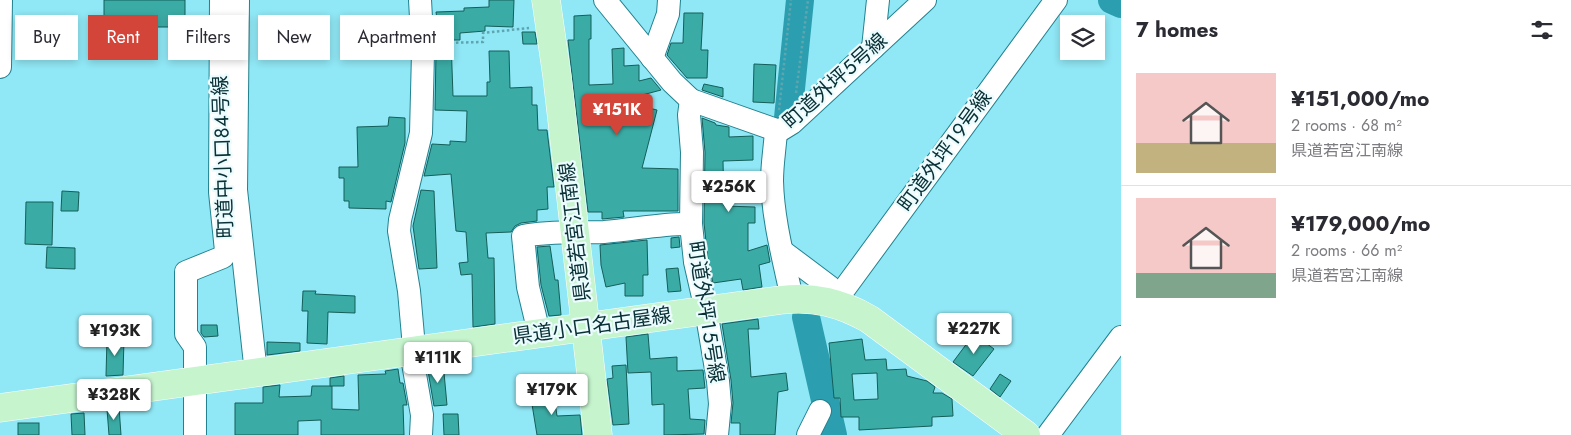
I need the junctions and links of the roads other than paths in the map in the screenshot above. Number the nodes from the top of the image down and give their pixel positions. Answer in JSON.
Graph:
{"nodes":[{"id":1,"x":1,"y":0,"type":"edge"},
{"id":2,"x":221,"y":0,"type":"edge"},
{"id":3,"x":238,"y":0,"type":"edge"},
{"id":4,"x":420,"y":0,"type":"edge"},
{"id":5,"x":605,"y":0,"type":"edge"},
{"id":6,"x":669,"y":0,"type":"edge"},
{"id":7,"x":878,"y":0,"type":"edge"},
{"id":8,"x":925,"y":0,"type":"edge"},
{"id":9,"x":1056,"y":0,"type":"edge"},
{"id":10,"x":548,"y":13,"type":"edge"},
{"id":11,"x":873,"y":48,"type":"junction"},
{"id":12,"x":652,"y":58,"type":"junction"},
{"id":13,"x":0,"y":67,"type":"edge"},
{"id":14,"x":691,"y":100,"type":"junction"},
{"id":15,"x":787,"y":125,"type":"junction"},
{"id":16,"x":692,"y":224,"type":"junction"},
{"id":17,"x":575,"y":233,"type":"junction"},
{"id":18,"x":789,"y":256,"type":"junction"},
{"id":19,"x":798,"y":298,"type":"junction"},
{"id":20,"x":835,"y":304,"type":"junction"},
{"id":21,"x":706,"y":310,"type":"junction"},
{"id":22,"x":586,"y":327,"type":"junction"},
{"id":23,"x":539,"y":333,"type":"junction"},
{"id":24,"x":1121,"y":337,"type":"edge"},
{"id":25,"x":413,"y":351,"type":"junction"},
{"id":26,"x":256,"y":373,"type":"junction"},
{"id":27,"x":202,"y":380,"type":"junction"},
{"id":28,"x":0,"y":408,"type":"edge"},
{"id":29,"x":820,"y":411,"type":"dead end"},
{"id":30,"x":194,"y":435,"type":"edge"},
{"id":31,"x":207,"y":435,"type":"edge"},
{"id":32,"x":421,"y":435,"type":"edge"},
{"id":33,"x":598,"y":435,"type":"edge"},
{"id":34,"x":717,"y":435,"type":"edge"},
{"id":35,"x":808,"y":435,"type":"edge"},
{"id":36,"x":1026,"y":435,"type":"edge"},
{"id":37,"x":1048,"y":435,"type":"edge"}],
"edges":[{"from":1,"to":13,"type":"street"},
{"from":2,"to":27,"type":"street","name":"町道中小口８４号線"},
{"from":3,"to":26,"type":"street"},
{"from":4,"to":25,"type":"street"},
{"from":5,"to":12,"type":"street","name":"町道外坪５号線"},
{"from":6,"to":12,"type":"street"},
{"from":7,"to":11,"type":"street"},
{"from":8,"to":11,"type":"street","name":"町道外坪５号線"},
{"from":9,"to":20,"type":"street","name":"町道外坪１９号線"},
{"from":10,"to":17,"type":"main road","name":"県道若宮江南線"},
{"from":11,"to":15,"type":"street","name":"町道外坪５号線"},
{"from":12,"to":14,"type":"street","name":"町道外坪５号線"},
{"from":14,"to":15,"type":"street","name":"町道外坪５号線"},
{"from":14,"to":16,"type":"street","name":"町道外坪１５号線"},
{"from":15,"to":18,"type":"street"},
{"from":16,"to":17,"type":"street"},
{"from":16,"to":21,"type":"street","name":"町道外坪１５号線"},
{"from":17,"to":22,"type":"main road","name":"県道若宮江南線"},
{"from":17,"to":23,"type":"street"},
{"from":18,"to":19,"type":"street"},
{"from":18,"to":20,"type":"street"},
{"from":19,"to":20,"type":"main road","name":"県道小口名古屋線"},
{"from":19,"to":21,"type":"main road","name":"県道小口名古屋線"},
{"from":20,"to":36,"type":"main road","name":"県道小口名古屋線"},
{"from":21,"to":22,"type":"main road","name":"県道小口名古屋線"},
{"from":21,"to":34,"type":"street","name":"町道外坪１５号線"},
{"from":22,"to":23,"type":"main road","name":"県道小口名古屋線"},
{"from":22,"to":33,"type":"main road","name":"県道若宮江南線"},
{"from":23,"to":25,"type":"main road","name":"県道小口名古屋線"},
{"from":24,"to":37,"type":"street"},
{"from":25,"to":26,"type":"main road","name":"県道小口名古屋線"},
{"from":25,"to":32,"type":"street"},
{"from":26,"to":27,"type":"main road","name":"県道小口名古屋線"},
{"from":27,"to":28,"type":"main road","name":"県道小口名古屋線"},
{"from":27,"to":30,"type":"street","name":"町道中小口８４号線"},
{"from":27,"to":31,"type":"street"},
{"from":29,"to":35,"type":"street"}]}
